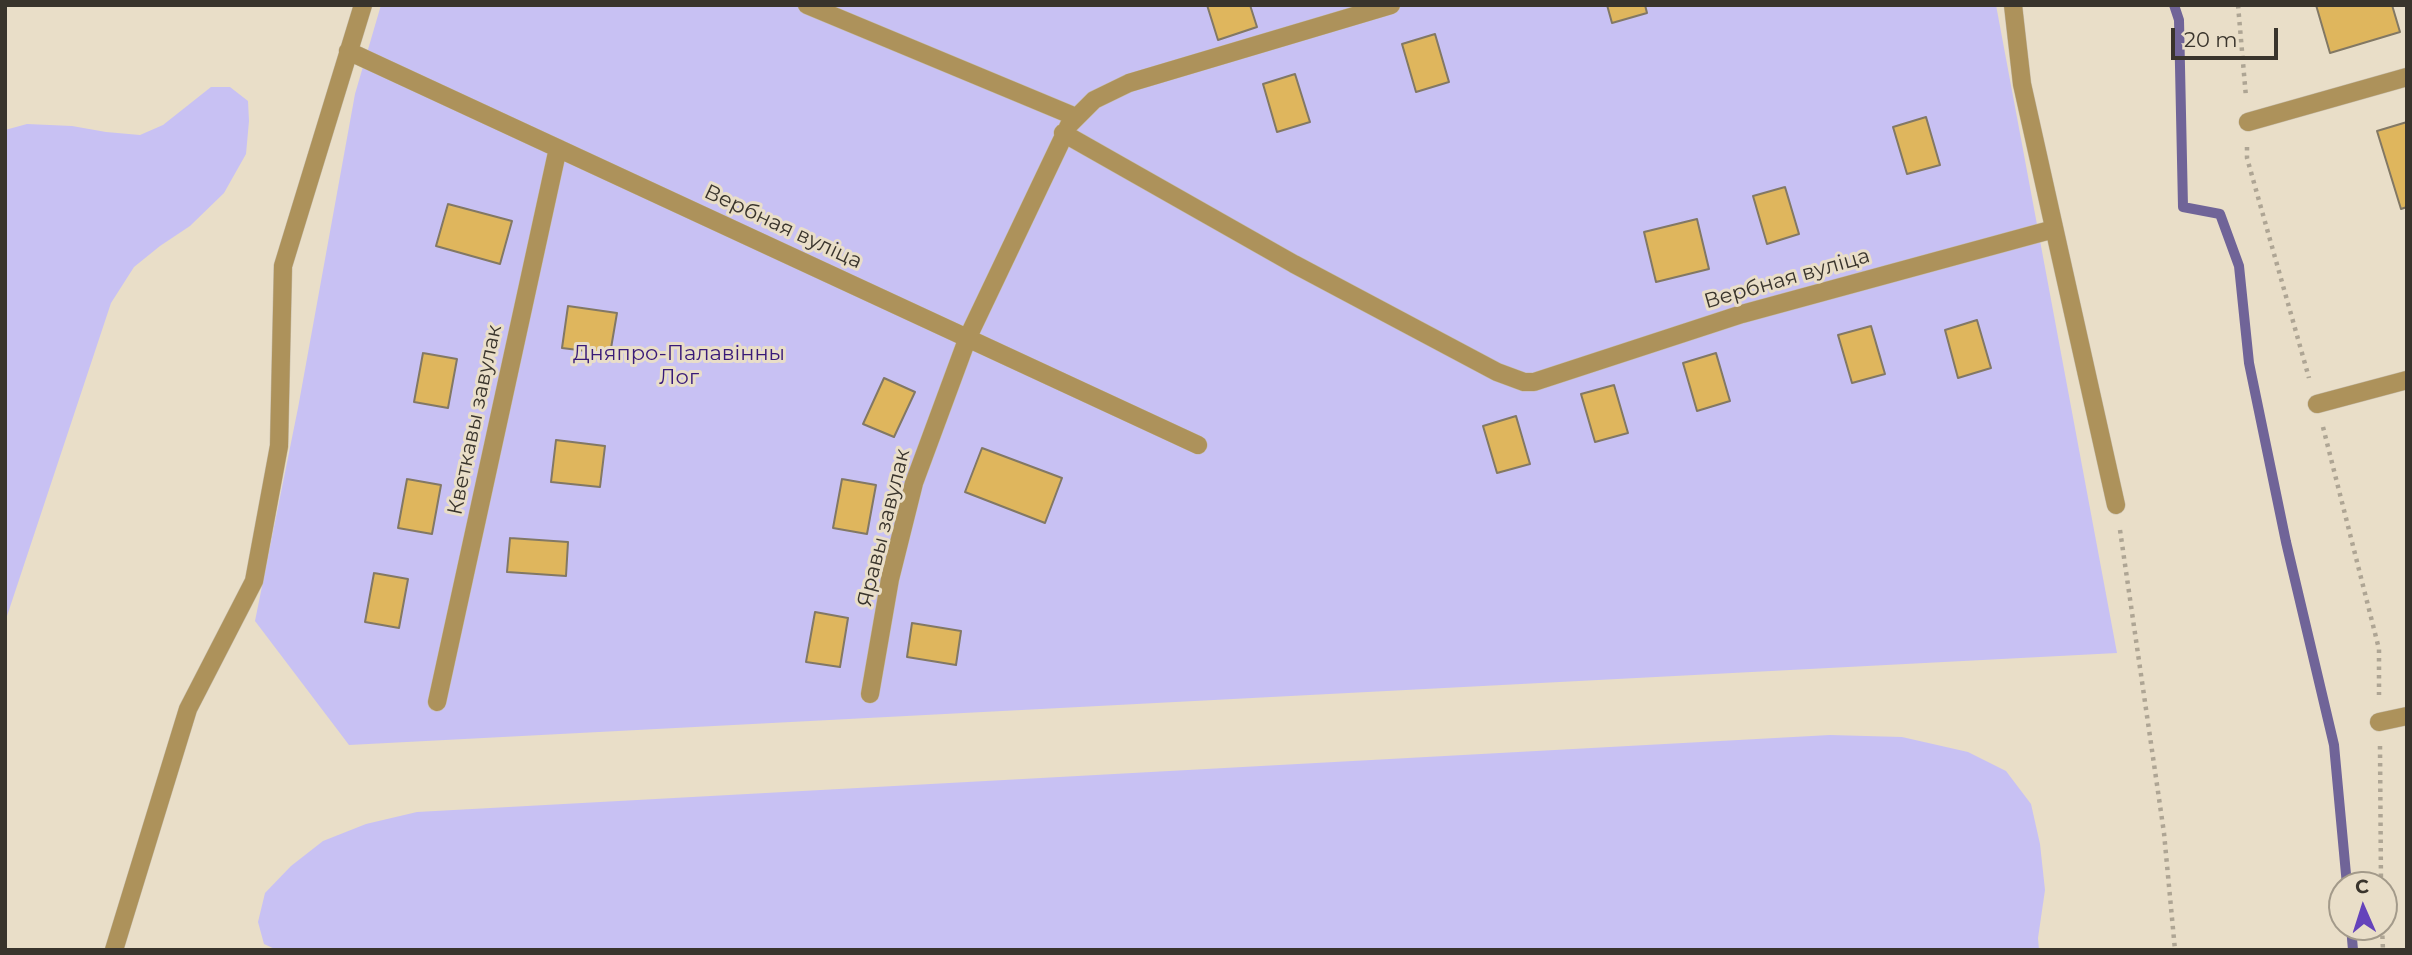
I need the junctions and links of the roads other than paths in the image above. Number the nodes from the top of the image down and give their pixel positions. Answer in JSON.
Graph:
{"nodes":[{"id":1,"x":363,"y":5,"type":"edge"},
{"id":2,"x":807,"y":5,"type":"edge"},
{"id":3,"x":1391,"y":5,"type":"edge"},
{"id":4,"x":2013,"y":5,"type":"edge"},
{"id":5,"x":348,"y":51,"type":"junction"},
{"id":6,"x":2407,"y":77,"type":"edge"},
{"id":7,"x":1076,"y":117,"type":"junction"},
{"id":8,"x":2248,"y":122,"type":"road end"},
{"id":9,"x":1063,"y":133,"type":"junction"},
{"id":10,"x":558,"y":148,"type":"junction"},
{"id":11,"x":2054,"y":229,"type":"junction"},
{"id":12,"x":968,"y":337,"type":"junction"},
{"id":13,"x":2407,"y":380,"type":"edge"},
{"id":14,"x":2316,"y":404,"type":"road end"},
{"id":15,"x":1198,"y":445,"type":"dead end"},
{"id":16,"x":2116,"y":505,"type":"road end"},
{"id":17,"x":870,"y":694,"type":"dead end"},
{"id":18,"x":437,"y":702,"type":"dead end"},
{"id":19,"x":2407,"y":716,"type":"edge"},
{"id":20,"x":2379,"y":722,"type":"road end"},
{"id":21,"x":114,"y":950,"type":"edge"}],
"edges":[{"from":1,"to":5,"type":"street"},
{"from":2,"to":7,"type":"street"},
{"from":3,"to":7,"type":"street","name":"Яравы завулак"},
{"from":4,"to":11,"type":"street"},
{"from":5,"to":10,"type":"street","name":"Вербная вуліца"},
{"from":5,"to":21,"type":"street"},
{"from":6,"to":8,"type":"street"},
{"from":7,"to":9,"type":"street","name":"Яравы завулак"},
{"from":9,"to":11,"type":"street","name":"Вербная вуліца"},
{"from":9,"to":12,"type":"street","name":"Яравы завулак"},
{"from":10,"to":12,"type":"street","name":"Вербная вуліца"},
{"from":10,"to":18,"type":"street","name":"Кветкавы завулак"},
{"from":11,"to":16,"type":"street"},
{"from":12,"to":15,"type":"street","name":"Вербная вуліца"},
{"from":12,"to":17,"type":"street","name":"Яравы завулак"},
{"from":13,"to":14,"type":"street"},
{"from":19,"to":20,"type":"street"}]}
